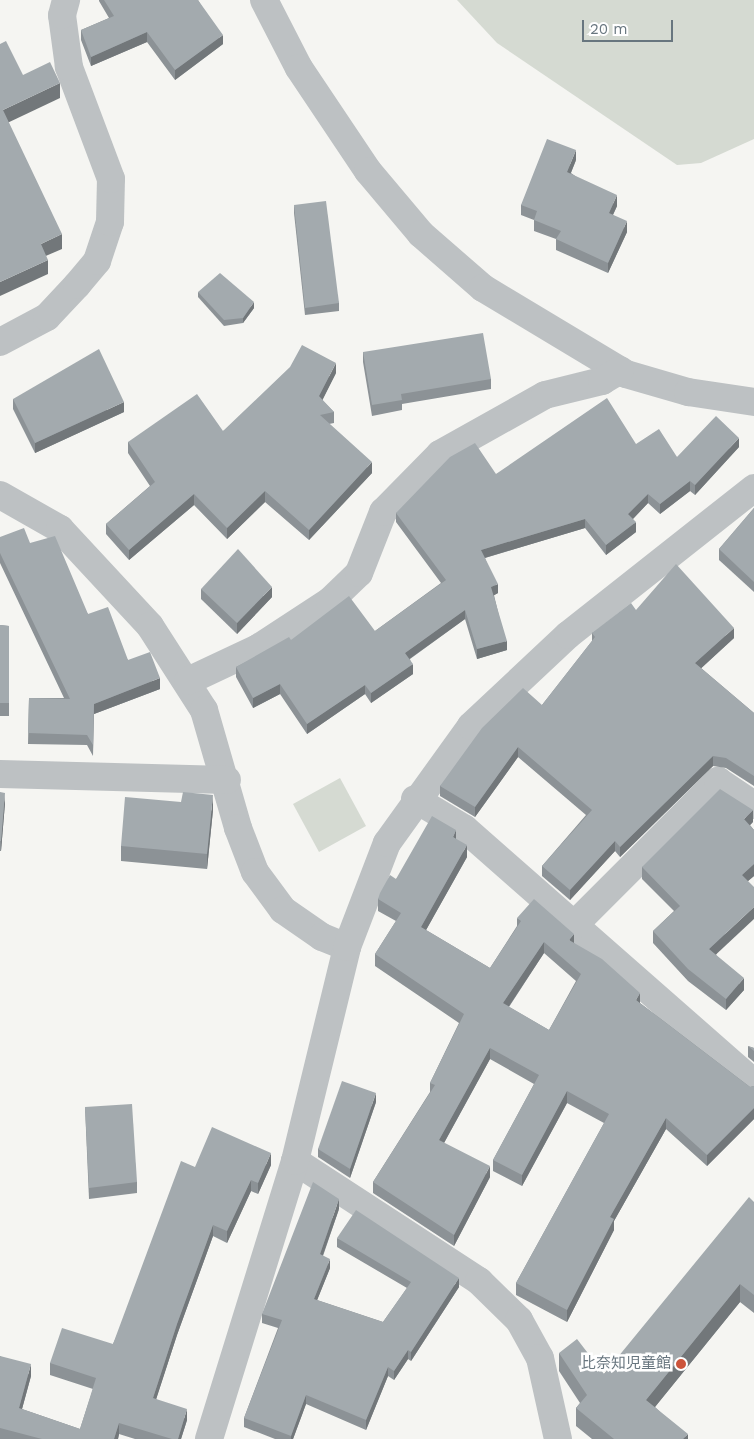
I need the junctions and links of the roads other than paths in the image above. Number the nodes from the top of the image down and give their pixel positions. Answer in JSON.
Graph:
{"nodes":[{"id":1,"x":66,"y":0,"type":"edge"},
{"id":2,"x":264,"y":0,"type":"edge"},
{"id":3,"x":0,"y":342,"type":"edge"},
{"id":4,"x":620,"y":370,"type":"junction"},
{"id":5,"x":754,"y":402,"type":"edge"},
{"id":6,"x":754,"y":488,"type":"edge"},
{"id":7,"x":0,"y":495,"type":"edge"},
{"id":8,"x":188,"y":681,"type":"junction"},
{"id":9,"x":0,"y":774,"type":"edge"},
{"id":10,"x":227,"y":780,"type":"junction"},
{"id":11,"x":416,"y":798,"type":"junction"},
{"id":12,"x":754,"y":805,"type":"edge"},
{"id":13,"x":574,"y":925,"type":"junction"},
{"id":14,"x":347,"y":947,"type":"junction"},
{"id":15,"x":754,"y":1083,"type":"edge"},
{"id":16,"x":295,"y":1161,"type":"junction"},
{"id":17,"x":209,"y":1439,"type":"edge"},
{"id":18,"x":558,"y":1439,"type":"edge"}],
"edges":[{"from":1,"to":3,"type":"street"},
{"from":2,"to":4,"type":"street"},
{"from":4,"to":5,"type":"street"},
{"from":4,"to":8,"type":"street"},
{"from":6,"to":11,"type":"street"},
{"from":7,"to":8,"type":"street"},
{"from":8,"to":10,"type":"street"},
{"from":9,"to":10,"type":"street"},
{"from":10,"to":14,"type":"street"},
{"from":11,"to":13,"type":"street"},
{"from":11,"to":14,"type":"street"},
{"from":12,"to":13,"type":"street"},
{"from":13,"to":15,"type":"street"},
{"from":14,"to":16,"type":"street"},
{"from":16,"to":17,"type":"street"},
{"from":16,"to":18,"type":"street"}]}
